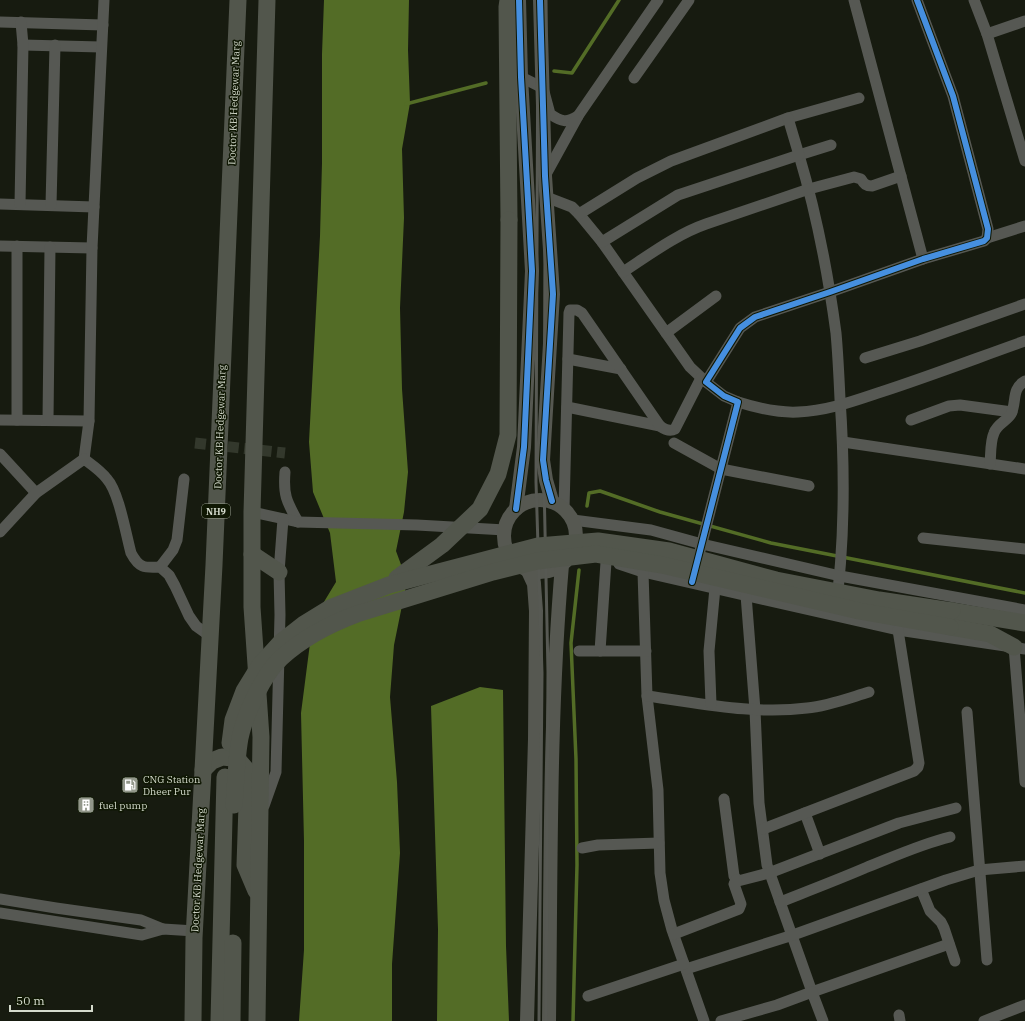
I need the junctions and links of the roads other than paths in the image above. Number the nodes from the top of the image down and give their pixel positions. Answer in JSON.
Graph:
{"nodes":[{"id":1,"x":104,"y":0,"type":"edge"},
{"id":2,"x":238,"y":0,"type":"edge"},
{"id":3,"x":267,"y":0,"type":"edge"},
{"id":4,"x":508,"y":0,"type":"edge"},
{"id":5,"x":519,"y":0,"type":"edge"},
{"id":6,"x":540,"y":0,"type":"edge"},
{"id":7,"x":658,"y":0,"type":"edge"},
{"id":8,"x":689,"y":0,"type":"edge"},
{"id":9,"x":854,"y":0,"type":"edge"},
{"id":10,"x":917,"y":0,"type":"edge"},
{"id":11,"x":974,"y":0,"type":"edge"},
{"id":12,"x":1025,"y":20,"type":"edge"},
{"id":13,"x":0,"y":22,"type":"edge"},
{"id":14,"x":21,"y":22,"type":"junction"},
{"id":15,"x":103,"y":25,"type":"junction"},
{"id":16,"x":987,"y":34,"type":"junction"},
{"id":17,"x":23,"y":45,"type":"junction"},
{"id":18,"x":55,"y":46,"type":"junction"},
{"id":19,"x":102,"y":47,"type":"junction"},
{"id":20,"x":521,"y":77,"type":"junction"},
{"id":21,"x":634,"y":78,"type":"dead end"},
{"id":22,"x":543,"y":88,"type":"junction"},
{"id":23,"x":859,"y":98,"type":"dead end"},
{"id":24,"x":578,"y":116,"type":"junction"},
{"id":25,"x":788,"y":118,"type":"junction"},
{"id":26,"x":831,"y":144,"type":"dead end"},
{"id":27,"x":799,"y":155,"type":"junction"},
{"id":28,"x":1024,"y":157,"type":"edge"},
{"id":29,"x":545,"y":176,"type":"junction"},
{"id":30,"x":901,"y":176,"type":"junction"},
{"id":31,"x":809,"y":189,"type":"junction"},
{"id":32,"x":546,"y":197,"type":"junction"},
{"id":33,"x":0,"y":204,"type":"edge"},
{"id":34,"x":20,"y":204,"type":"junction"},
{"id":35,"x":51,"y":205,"type":"junction"},
{"id":36,"x":94,"y":207,"type":"junction"},
{"id":37,"x":579,"y":214,"type":"junction"},
{"id":38,"x":1025,"y":226,"type":"edge"},
{"id":39,"x":988,"y":238,"type":"junction"},
{"id":40,"x":602,"y":242,"type":"junction"},
{"id":41,"x":0,"y":246,"type":"edge"},
{"id":42,"x":17,"y":246,"type":"junction"},
{"id":43,"x":50,"y":247,"type":"junction"},
{"id":44,"x":92,"y":248,"type":"junction"},
{"id":45,"x":923,"y":259,"type":"junction"},
{"id":46,"x":623,"y":272,"type":"junction"},
{"id":47,"x":830,"y":292,"type":"junction"},
{"id":48,"x":716,"y":296,"type":"dead end"},
{"id":49,"x":1025,"y":304,"type":"edge"},
{"id":50,"x":666,"y":333,"type":"junction"},
{"id":51,"x":1025,"y":341,"type":"edge"},
{"id":52,"x":865,"y":358,"type":"dead end"},
{"id":53,"x":568,"y":359,"type":"junction"},
{"id":54,"x":621,"y":370,"type":"junction"},
{"id":55,"x":704,"y":380,"type":"junction"},
{"id":56,"x":1025,"y":381,"type":"edge"},
{"id":57,"x":738,"y":402,"type":"junction"},
{"id":58,"x":841,"y":405,"type":"junction"},
{"id":59,"x":567,"y":407,"type":"junction"},
{"id":60,"x":1012,"y":412,"type":"junction"},
{"id":61,"x":0,"y":420,"type":"edge"},
{"id":62,"x":17,"y":420,"type":"junction"},
{"id":63,"x":48,"y":420,"type":"junction"},
{"id":64,"x":911,"y":420,"type":"dead end"},
{"id":65,"x":89,"y":421,"type":"junction"},
{"id":66,"x":660,"y":426,"type":"junction"},
{"id":67,"x":843,"y":442,"type":"junction"},
{"id":68,"x":674,"y":443,"type":"dead end"},
{"id":69,"x":0,"y":454,"type":"edge"},
{"id":70,"x":84,"y":459,"type":"junction"},
{"id":71,"x":990,"y":464,"type":"junction"},
{"id":72,"x":721,"y":469,"type":"junction"},
{"id":73,"x":1025,"y":469,"type":"edge"},
{"id":74,"x":285,"y":472,"type":"dead end"},
{"id":75,"x":184,"y":479,"type":"dead end"},
{"id":76,"x":809,"y":486,"type":"dead end"},
{"id":77,"x":36,"y":493,"type":"junction"},
{"id":78,"x":552,"y":501,"type":"junction"},
{"id":79,"x":516,"y":509,"type":"junction"},
{"id":80,"x":564,"y":509,"type":"junction"},
{"id":81,"x":252,"y":512,"type":"junction"},
{"id":82,"x":283,"y":519,"type":"junction"},
{"id":83,"x":573,"y":520,"type":"junction"},
{"id":84,"x":298,"y":522,"type":"junction"},
{"id":85,"x":505,"y":530,"type":"junction"},
{"id":86,"x":0,"y":532,"type":"edge"},
{"id":87,"x":923,"y":538,"type":"dead end"},
{"id":88,"x":704,"y":539,"type":"junction"},
{"id":89,"x":1025,"y":550,"type":"edge"},
{"id":90,"x":252,"y":554,"type":"junction"},
{"id":91,"x":606,"y":562,"type":"junction"},
{"id":92,"x":565,"y":563,"type":"junction"},
{"id":93,"x":160,"y":567,"type":"junction"},
{"id":94,"x":528,"y":571,"type":"junction"},
{"id":95,"x":279,"y":572,"type":"junction"},
{"id":96,"x":642,"y":572,"type":"junction"},
{"id":97,"x":840,"y":576,"type":"junction"},
{"id":98,"x":692,"y":582,"type":"junction"},
{"id":99,"x":389,"y":584,"type":"junction"},
{"id":100,"x":715,"y":588,"type":"junction"},
{"id":101,"x":746,"y":595,"type":"junction"},
{"id":102,"x":1025,"y":610,"type":"edge"},
{"id":103,"x":835,"y":615,"type":"junction"},
{"id":104,"x":951,"y":619,"type":"junction"},
{"id":105,"x":1025,"y":623,"type":"edge"},
{"id":106,"x":898,"y":630,"type":"junction"},
{"id":107,"x":210,"y":636,"type":"junction"},
{"id":108,"x":1019,"y":648,"type":"edge"},
{"id":109,"x":579,"y":651,"type":"dead end"},
{"id":110,"x":600,"y":651,"type":"junction"},
{"id":111,"x":646,"y":651,"type":"junction"},
{"id":112,"x":869,"y":692,"type":"dead end"},
{"id":113,"x":647,"y":696,"type":"junction"},
{"id":114,"x":711,"y":704,"type":"junction"},
{"id":115,"x":755,"y":710,"type":"junction"},
{"id":116,"x":967,"y":712,"type":"dead end"},
{"id":117,"x":1022,"y":718,"type":"edge"},
{"id":118,"x":204,"y":770,"type":"junction"},
{"id":119,"x":1025,"y":782,"type":"edge"},
{"id":120,"x":724,"y":799,"type":"dead end"},
{"id":121,"x":956,"y":808,"type":"dead end"},
{"id":122,"x":805,"y":813,"type":"junction"},
{"id":123,"x":260,"y":819,"type":"junction"},
{"id":124,"x":763,"y":829,"type":"junction"},
{"id":125,"x":950,"y":837,"type":"dead end"},
{"id":126,"x":659,"y":843,"type":"junction"},
{"id":127,"x":582,"y":848,"type":"dead end"},
{"id":128,"x":820,"y":854,"type":"junction"},
{"id":129,"x":1025,"y":866,"type":"edge"},
{"id":130,"x":979,"y":870,"type":"junction"},
{"id":131,"x":769,"y":873,"type":"junction"},
{"id":132,"x":736,"y":880,"type":"junction"},
{"id":133,"x":921,"y":889,"type":"junction"},
{"id":134,"x":0,"y":899,"type":"edge"},
{"id":135,"x":259,"y":899,"type":"junction"},
{"id":136,"x":780,"y":902,"type":"junction"},
{"id":137,"x":0,"y":913,"type":"edge"},
{"id":138,"x":163,"y":929,"type":"junction"},
{"id":139,"x":194,"y":931,"type":"junction"},
{"id":140,"x":674,"y":934,"type":"junction"},
{"id":141,"x":793,"y":935,"type":"junction"},
{"id":142,"x":949,"y":944,"type":"junction"},
{"id":143,"x":987,"y":960,"type":"dead end"},
{"id":144,"x":955,"y":961,"type":"dead end"},
{"id":145,"x":685,"y":967,"type":"junction"},
{"id":146,"x":812,"y":992,"type":"junction"},
{"id":147,"x":588,"y":996,"type":"dead end"},
{"id":148,"x":1025,"y":1005,"type":"edge"},
{"id":149,"x":193,"y":1021,"type":"edge"},
{"id":150,"x":219,"y":1021,"type":"edge"},
{"id":151,"x":232,"y":1021,"type":"edge"},
{"id":152,"x":257,"y":1021,"type":"edge"},
{"id":153,"x":527,"y":1021,"type":"edge"},
{"id":154,"x":550,"y":1021,"type":"edge"},
{"id":155,"x":704,"y":1021,"type":"edge"},
{"id":156,"x":721,"y":1021,"type":"edge"},
{"id":157,"x":823,"y":1021,"type":"edge"},
{"id":158,"x":984,"y":1021,"type":"edge"}],
"edges":[{"from":1,"to":15,"type":"street"},
{"from":2,"to":107,"type":"highway","name":"Doctor KB Hedgewar Marg","number":"NH9"},
{"from":3,"to":81,"type":"highway"},
{"from":4,"to":99,"type":"highway","bridge":true},
{"from":5,"to":20,"type":"main road"},
{"from":6,"to":22,"type":"main road"},
{"from":7,"to":24,"type":"street"},
{"from":8,"to":21,"type":"street"},
{"from":9,"to":30,"type":"street"},
{"from":10,"to":39,"type":"street"},
{"from":11,"to":16,"type":"street"},
{"from":12,"to":16,"type":"street"},
{"from":13,"to":14,"type":"street"},
{"from":14,"to":15,"type":"street"},
{"from":14,"to":17,"type":"street"},
{"from":15,"to":19,"type":"street"},
{"from":16,"to":28,"type":"street"},
{"from":17,"to":18,"type":"street"},
{"from":17,"to":34,"type":"street"},
{"from":18,"to":19,"type":"street"},
{"from":18,"to":35,"type":"street"},
{"from":19,"to":36,"type":"street"},
{"from":20,"to":22,"type":"street"},
{"from":20,"to":79,"type":"main road"},
{"from":22,"to":24,"type":"street"},
{"from":22,"to":29,"type":"main road"},
{"from":23,"to":25,"type":"street"},
{"from":24,"to":29,"type":"street"},
{"from":25,"to":27,"type":"street"},
{"from":25,"to":37,"type":"street"},
{"from":26,"to":27,"type":"street"},
{"from":27,"to":31,"type":"street"},
{"from":27,"to":40,"type":"street"},
{"from":29,"to":32,"type":"main road"},
{"from":30,"to":31,"type":"street"},
{"from":30,"to":45,"type":"street"},
{"from":31,"to":46,"type":"street"},
{"from":31,"to":47,"type":"street"},
{"from":32,"to":37,"type":"street"},
{"from":32,"to":78,"type":"main road"},
{"from":33,"to":34,"type":"street"},
{"from":34,"to":35,"type":"street"},
{"from":35,"to":36,"type":"street"},
{"from":36,"to":44,"type":"street"},
{"from":37,"to":40,"type":"street"},
{"from":38,"to":39,"type":"street"},
{"from":39,"to":45,"type":"street"},
{"from":40,"to":46,"type":"street"},
{"from":41,"to":42,"type":"street"},
{"from":42,"to":43,"type":"street"},
{"from":42,"to":62,"type":"street"},
{"from":43,"to":44,"type":"street"},
{"from":43,"to":63,"type":"street"},
{"from":44,"to":65,"type":"street"},
{"from":45,"to":47,"type":"street"},
{"from":46,"to":50,"type":"street"},
{"from":47,"to":55,"type":"street"},
{"from":47,"to":58,"type":"street"},
{"from":48,"to":50,"type":"street"},
{"from":49,"to":52,"type":"street"},
{"from":50,"to":55,"type":"street"},
{"from":51,"to":58,"type":"street"},
{"from":53,"to":54,"type":"street"},
{"from":53,"to":54,"type":"street"},
{"from":53,"to":59,"type":"street"},
{"from":54,"to":66,"type":"street"},
{"from":55,"to":57,"type":"street"},
{"from":55,"to":66,"type":"street"},
{"from":56,"to":60,"type":"street"},
{"from":57,"to":58,"type":"street"},
{"from":57,"to":72,"type":"street"},
{"from":58,"to":67,"type":"street"},
{"from":59,"to":66,"type":"street"},
{"from":59,"to":80,"type":"street"},
{"from":60,"to":64,"type":"street"},
{"from":60,"to":71,"type":"street"},
{"from":61,"to":62,"type":"street"},
{"from":62,"to":63,"type":"street"},
{"from":63,"to":65,"type":"street"},
{"from":65,"to":70,"type":"street"},
{"from":67,"to":71,"type":"street"},
{"from":67,"to":97,"type":"street"},
{"from":68,"to":72,"type":"street"},
{"from":69,"to":77,"type":"street"},
{"from":70,"to":77,"type":"street"},
{"from":70,"to":93,"type":"street"},
{"from":71,"to":73,"type":"street"},
{"from":72,"to":76,"type":"street"},
{"from":72,"to":88,"type":"street"},
{"from":74,"to":84,"type":"street"},
{"from":75,"to":93,"type":"street"},
{"from":77,"to":86,"type":"street"},
{"from":78,"to":79,"type":"main road"},
{"from":78,"to":80,"type":"main road"},
{"from":79,"to":85,"type":"main road"},
{"from":80,"to":83,"type":"main road"},
{"from":81,"to":82,"type":"street"},
{"from":81,"to":90,"type":"highway"},
{"from":82,"to":84,"type":"street"},
{"from":82,"to":95,"type":"street"},
{"from":83,"to":88,"type":"street"},
{"from":83,"to":92,"type":"main road"},
{"from":84,"to":85,"type":"street"},
{"from":85,"to":94,"type":"main road"},
{"from":87,"to":89,"type":"street"},
{"from":88,"to":97,"type":"street"},
{"from":88,"to":98,"type":"street"},
{"from":90,"to":95,"type":"highway"},
{"from":90,"to":123,"type":"highway"},
{"from":91,"to":92,"type":"street"},
{"from":91,"to":96,"type":"street"},
{"from":91,"to":110,"type":"street"},
{"from":92,"to":94,"type":"main road"},
{"from":92,"to":154,"type":"main road"},
{"from":93,"to":107,"type":"street"},
{"from":94,"to":153,"type":"main road"},
{"from":95,"to":123,"type":"street"},
{"from":96,"to":98,"type":"street"},
{"from":96,"to":111,"type":"street"},
{"from":97,"to":102,"type":"street"},
{"from":97,"to":103,"type":"street"},
{"from":98,"to":100,"type":"street"},
{"from":99,"to":104,"type":"highway","bridge":true},
{"from":99,"to":150,"type":"highway","bridge":true},
{"from":100,"to":101,"type":"street"},
{"from":100,"to":114,"type":"street"},
{"from":101,"to":103,"type":"street"},
{"from":101,"to":115,"type":"street"},
{"from":103,"to":106,"type":"street"},
{"from":104,"to":105,"type":"highway"},
{"from":104,"to":108,"type":"highway"},
{"from":104,"to":151,"type":"highway","bridge":true},
{"from":106,"to":108,"type":"street"},
{"from":106,"to":122,"type":"street"},
{"from":107,"to":118,"type":"highway","name":"Doctor KB Hedgewar Marg","number":"NH9"},
{"from":108,"to":117,"type":"street"},
{"from":109,"to":110,"type":"street"},
{"from":110,"to":111,"type":"street"},
{"from":111,"to":113,"type":"street"},
{"from":112,"to":115,"type":"street"},
{"from":113,"to":114,"type":"street"},
{"from":113,"to":126,"type":"street"},
{"from":114,"to":115,"type":"street"},
{"from":115,"to":124,"type":"street"},
{"from":116,"to":130,"type":"street"},
{"from":117,"to":119,"type":"street"},
{"from":118,"to":135,"type":"highway"},
{"from":118,"to":139,"type":"highway","name":"Doctor KB Hedgewar Marg","number":"NH9"},
{"from":120,"to":132,"type":"street"},
{"from":121,"to":128,"type":"street"},
{"from":122,"to":124,"type":"street"},
{"from":122,"to":128,"type":"street"},
{"from":123,"to":135,"type":"highway"},
{"from":124,"to":131,"type":"street"},
{"from":125,"to":136,"type":"street"},
{"from":126,"to":127,"type":"street"},
{"from":126,"to":140,"type":"street"},
{"from":128,"to":131,"type":"street"},
{"from":129,"to":130,"type":"street"},
{"from":130,"to":133,"type":"street"},
{"from":130,"to":143,"type":"street"},
{"from":131,"to":132,"type":"street"},
{"from":131,"to":136,"type":"street"},
{"from":132,"to":140,"type":"street"},
{"from":133,"to":141,"type":"street"},
{"from":133,"to":142,"type":"street"},
{"from":134,"to":138,"type":"street"},
{"from":135,"to":152,"type":"highway"},
{"from":136,"to":141,"type":"street"},
{"from":137,"to":138,"type":"street"},
{"from":138,"to":139,"type":"street"},
{"from":139,"to":149,"type":"highway","name":"Doctor KB Hedgewar Marg","number":"NH9"},
{"from":140,"to":145,"type":"street"},
{"from":141,"to":145,"type":"street"},
{"from":141,"to":146,"type":"street"},
{"from":142,"to":144,"type":"street"},
{"from":142,"to":146,"type":"street"},
{"from":145,"to":147,"type":"street"},
{"from":145,"to":155,"type":"street"},
{"from":146,"to":156,"type":"street"},
{"from":146,"to":157,"type":"street"},
{"from":148,"to":158,"type":"street"}]}
